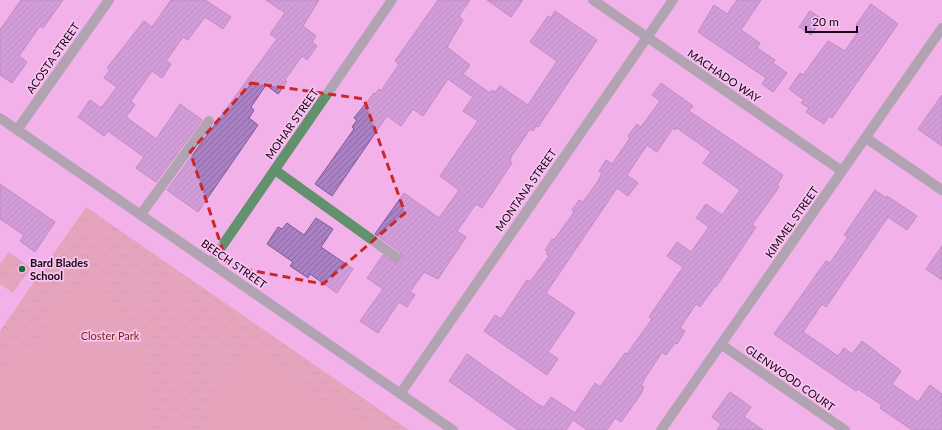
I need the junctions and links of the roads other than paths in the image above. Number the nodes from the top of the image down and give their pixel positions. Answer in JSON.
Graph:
{"nodes":[{"id":1,"x":109,"y":0,"type":"edge"},
{"id":2,"x":392,"y":0,"type":"edge"},
{"id":3,"x":592,"y":0,"type":"edge"},
{"id":4,"x":673,"y":0,"type":"edge"},
{"id":5,"x":942,"y":28,"type":"edge"},
{"id":6,"x":646,"y":38,"type":"junction"},
{"id":7,"x":0,"y":118,"type":"edge"},
{"id":8,"x":209,"y":121,"type":"dead end"},
{"id":9,"x":17,"y":130,"type":"junction"},
{"id":10,"x":866,"y":138,"type":"junction"},
{"id":11,"x":275,"y":170,"type":"junction"},
{"id":12,"x":842,"y":171,"type":"junction"},
{"id":13,"x":942,"y":190,"type":"edge"},
{"id":14,"x":141,"y":214,"type":"junction"},
{"id":15,"x":396,"y":257,"type":"dead end"},
{"id":16,"x":211,"y":262,"type":"junction"},
{"id":17,"x":722,"y":345,"type":"junction"},
{"id":18,"x":400,"y":394,"type":"junction"},
{"id":19,"x":453,"y":430,"type":"edge"},
{"id":20,"x":661,"y":430,"type":"edge"},
{"id":21,"x":845,"y":430,"type":"edge"}],
"edges":[{"from":1,"to":9,"type":"street","name":"ACOSTA STREET"},
{"from":2,"to":11,"type":"street","name":"MOHAR STREET"},
{"from":3,"to":6,"type":"street","name":"MACHADO WAY"},
{"from":4,"to":6,"type":"street","name":"MONTANA STREET"},
{"from":5,"to":10,"type":"street","name":"KIMMEL STREET"},
{"from":6,"to":12,"type":"street","name":"MACHADO WAY"},
{"from":6,"to":18,"type":"street","name":"MONTANA STREET"},
{"from":7,"to":9,"type":"street","name":"BEECH STREET"},
{"from":8,"to":14,"type":"street"},
{"from":9,"to":14,"type":"street","name":"BEECH STREET"},
{"from":10,"to":12,"type":"street","name":"KIMMEL STREET"},
{"from":10,"to":13,"type":"street"},
{"from":11,"to":15,"type":"street"},
{"from":11,"to":16,"type":"street","name":"MOHAR STREET"},
{"from":12,"to":17,"type":"street","name":"KIMMEL STREET"},
{"from":14,"to":16,"type":"street","name":"BEECH STREET"},
{"from":16,"to":18,"type":"street","name":"BEECH STREET"},
{"from":17,"to":20,"type":"street","name":"KIMMEL STREET"},
{"from":17,"to":21,"type":"street","name":"GLENWOOD COURT"},
{"from":18,"to":19,"type":"street","name":"BEECH STREET"}]}
